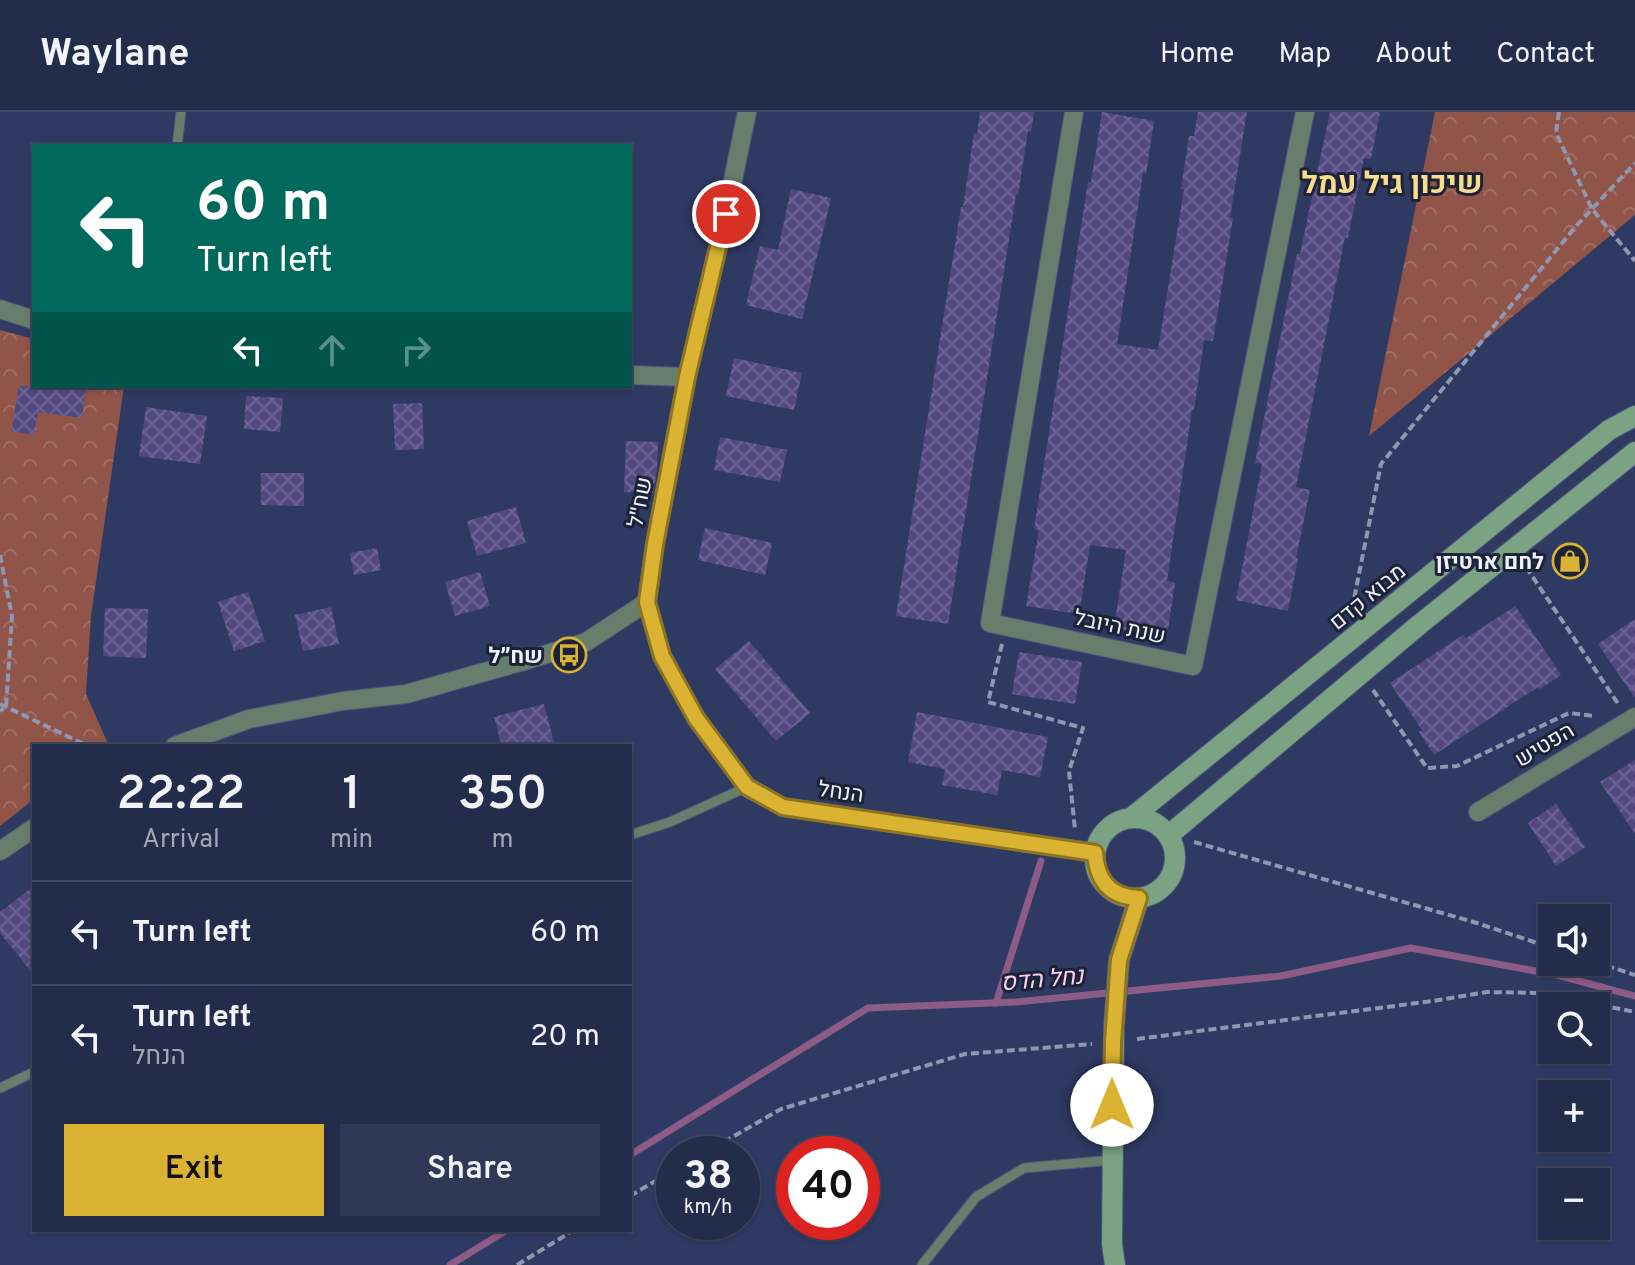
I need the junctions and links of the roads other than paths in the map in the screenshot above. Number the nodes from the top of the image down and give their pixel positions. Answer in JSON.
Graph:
{"nodes":[{"id":1,"x":181,"y":112,"type":"edge"},
{"id":2,"x":747,"y":112,"type":"edge"},
{"id":3,"x":1074,"y":112,"type":"edge"},
{"id":4,"x":1305,"y":112,"type":"edge"},
{"id":5,"x":177,"y":144,"type":"edge"},
{"id":6,"x":0,"y":309,"type":"edge"},
{"id":7,"x":32,"y":319,"type":"edge"},
{"id":8,"x":632,"y":375,"type":"edge"},
{"id":9,"x":687,"y":377,"type":"junction"},
{"id":10,"x":1635,"y":416,"type":"edge"},
{"id":11,"x":1635,"y":452,"type":"edge"},
{"id":12,"x":647,"y":602,"type":"junction"},
{"id":13,"x":1632,"y":719,"type":"edge"},
{"id":14,"x":180,"y":744,"type":"edge"},
{"id":15,"x":747,"y":787,"type":"junction"},
{"id":16,"x":1478,"y":812,"type":"dead end"},
{"id":17,"x":1131,"y":818,"type":"junction"},
{"id":18,"x":32,"y":829,"type":"edge"},
{"id":19,"x":632,"y":834,"type":"edge"},
{"id":20,"x":1169,"y":835,"type":"junction"},
{"id":21,"x":0,"y":851,"type":"edge"},
{"id":22,"x":1086,"y":852,"type":"junction"},
{"id":23,"x":1139,"y":898,"type":"junction"},
{"id":24,"x":32,"y":1073,"type":"edge"},
{"id":25,"x":0,"y":1088,"type":"edge"},
{"id":26,"x":1112,"y":1160,"type":"junction"},
{"id":27,"x":922,"y":1265,"type":"edge"},
{"id":28,"x":1104,"y":1265,"type":"edge"},
{"id":29,"x":1115,"y":1265,"type":"edge"}],
"edges":[{"from":1,"to":5,"type":"lane"},
{"from":2,"to":9,"type":"street","name":"שח\"ל"},
{"from":3,"to":4,"type":"street","name":"שנת היובל"},
{"from":6,"to":7,"type":"street"},
{"from":8,"to":9,"type":"street"},
{"from":9,"to":12,"type":"street","name":"שח\"ל"},
{"from":10,"to":17,"type":"street","name":"מבוא קדם"},
{"from":11,"to":20,"type":"street"},
{"from":12,"to":14,"type":"street"},
{"from":12,"to":15,"type":"street","name":"הנחל"},
{"from":13,"to":16,"type":"street","name":"הפטיש"},
{"from":15,"to":19,"type":"lane"},
{"from":15,"to":22,"type":"street","name":"הנחל"},
{"from":17,"to":20,"type":"street"},
{"from":17,"to":22,"type":"street"},
{"from":18,"to":21,"type":"street"},
{"from":20,"to":23,"type":"street"},
{"from":22,"to":23,"type":"street"},
{"from":23,"to":26,"type":"street"},
{"from":24,"to":25,"type":"lane"},
{"from":26,"to":27,"type":"lane"},
{"from":26,"to":28,"type":"street"},
{"from":26,"to":29,"type":"street"}]}
